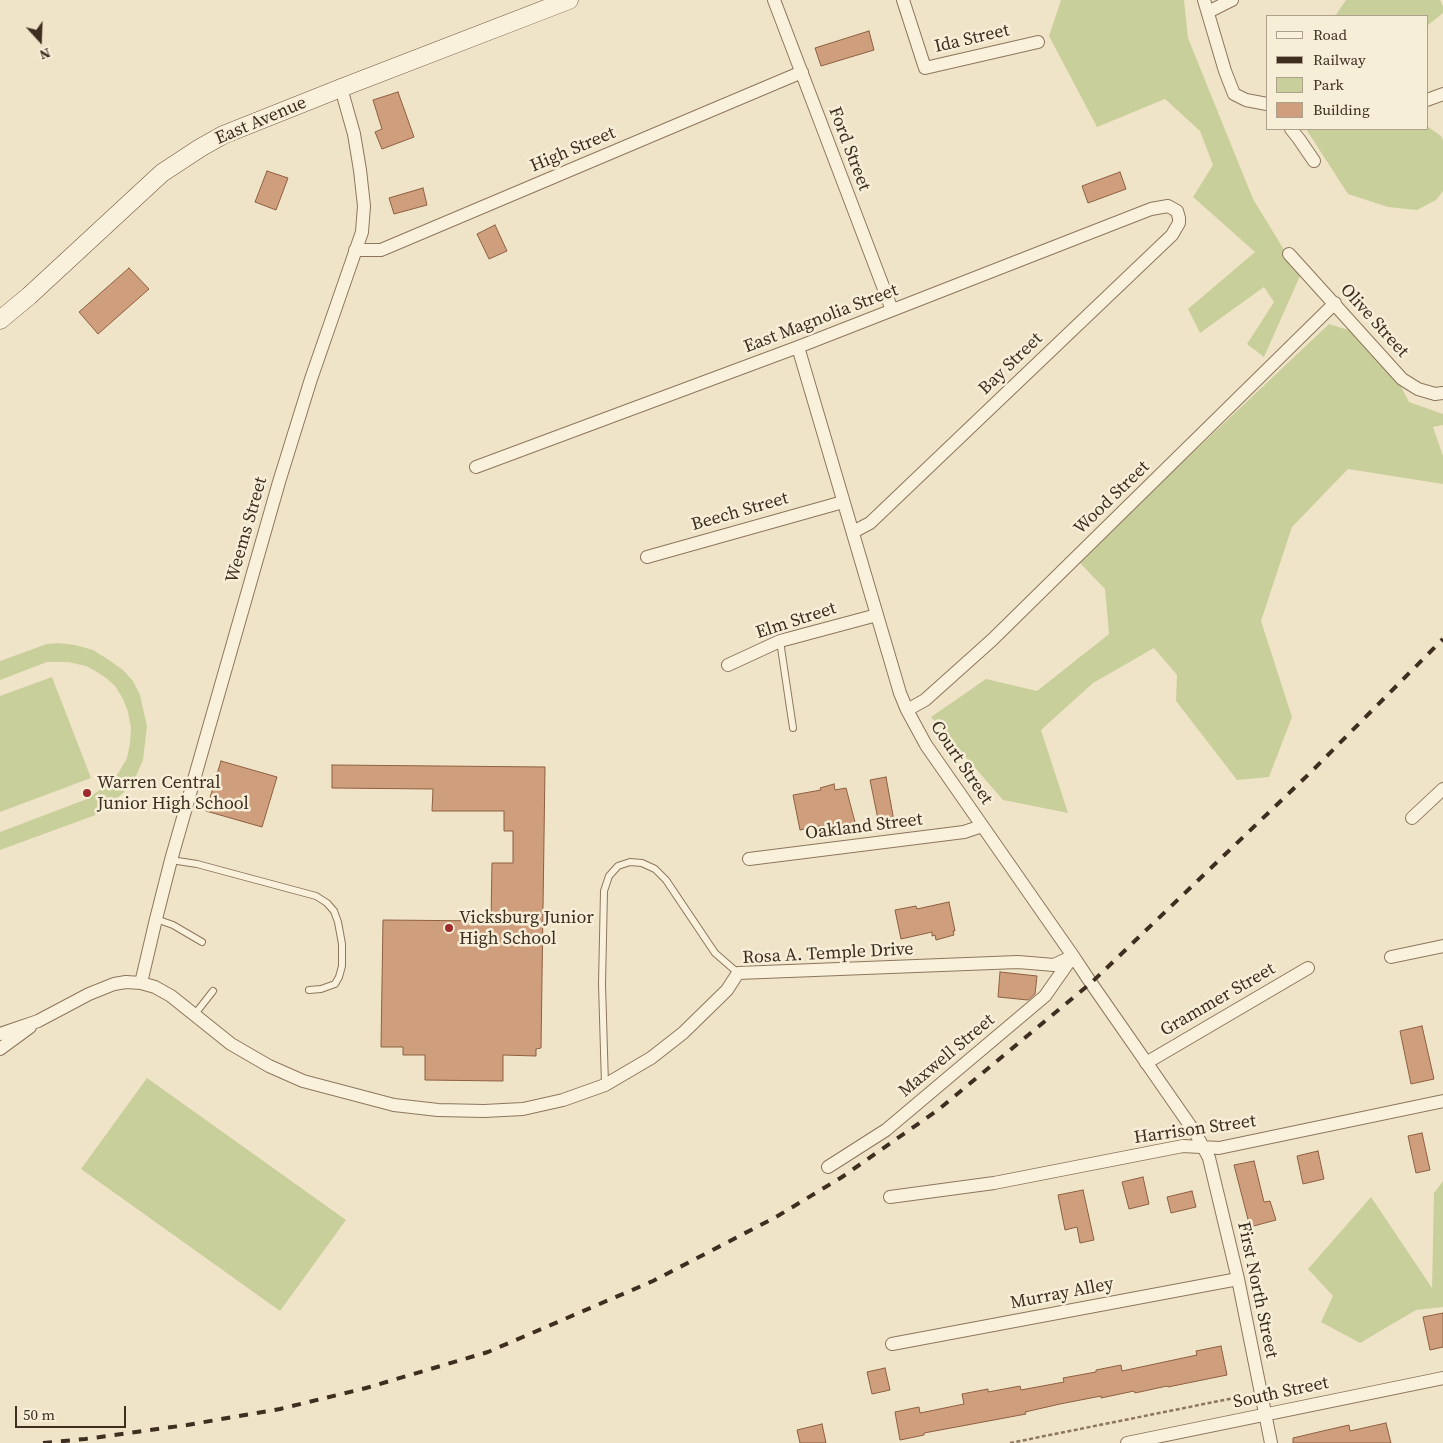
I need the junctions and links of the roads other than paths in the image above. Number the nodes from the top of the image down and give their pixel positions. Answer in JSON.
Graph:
{"nodes":[{"id":1,"x":569,"y":0,"type":"edge"},
{"id":2,"x":774,"y":0,"type":"edge"},
{"id":3,"x":903,"y":0,"type":"edge"},
{"id":4,"x":1232,"y":0,"type":"edge"},
{"id":5,"x":1206,"y":6,"type":"edge"},
{"id":6,"x":1038,"y":42,"type":"dead end"},
{"id":7,"x":802,"y":72,"type":"junction"},
{"id":8,"x":341,"y":88,"type":"junction"},
{"id":9,"x":1443,"y":94,"type":"edge"},
{"id":10,"x":1428,"y":100,"type":"edge"},
{"id":11,"x":1266,"y":104,"type":"edge"},
{"id":12,"x":1292,"y":130,"type":"edge"},
{"id":13,"x":1314,"y":161,"type":"dead end"},
{"id":14,"x":1177,"y":211,"type":"joint"},
{"id":15,"x":355,"y":250,"type":"junction"},
{"id":16,"x":1289,"y":254,"type":"dead end"},
{"id":17,"x":1335,"y":303,"type":"junction"},
{"id":18,"x":892,"y":310,"type":"junction"},
{"id":19,"x":0,"y":320,"type":"edge"},
{"id":20,"x":798,"y":347,"type":"junction"},
{"id":21,"x":1443,"y":393,"type":"edge"},
{"id":22,"x":476,"y":467,"type":"dead end"},
{"id":23,"x":843,"y":502,"type":"junction"},
{"id":24,"x":853,"y":532,"type":"junction"},
{"id":25,"x":647,"y":557,"type":"dead end"},
{"id":26,"x":877,"y":615,"type":"junction"},
{"id":27,"x":780,"y":640,"type":"junction"},
{"id":28,"x":728,"y":665,"type":"dead end"},
{"id":29,"x":907,"y":710,"type":"junction"},
{"id":30,"x":793,"y":728,"type":"dead end"},
{"id":31,"x":1443,"y":789,"type":"edge"},
{"id":32,"x":1412,"y":818,"type":"dead end"},
{"id":33,"x":982,"y":826,"type":"junction"},
{"id":34,"x":749,"y":859,"type":"dead end"},
{"id":35,"x":171,"y":860,"type":"junction"},
{"id":36,"x":156,"y":919,"type":"junction"},
{"id":37,"x":202,"y":942,"type":"dead end"},
{"id":38,"x":1443,"y":946,"type":"edge"},
{"id":39,"x":1073,"y":956,"type":"junction"},
{"id":40,"x":1392,"y":957,"type":"dead end"},
{"id":41,"x":1308,"y":968,"type":"dead end"},
{"id":42,"x":738,"y":973,"type":"junction"},
{"id":43,"x":141,"y":983,"type":"junction"},
{"id":44,"x":213,"y":990,"type":"dead end"},
{"id":45,"x":309,"y":990,"type":"dead end"},
{"id":46,"x":195,"y":1014,"type":"junction"},
{"id":47,"x":38,"y":1021,"type":"junction"},
{"id":48,"x":0,"y":1034,"type":"edge"},
{"id":49,"x":0,"y":1049,"type":"edge"},
{"id":50,"x":1146,"y":1063,"type":"junction"},
{"id":51,"x":605,"y":1085,"type":"junction"},
{"id":52,"x":1443,"y":1102,"type":"edge"},
{"id":53,"x":1203,"y":1147,"type":"junction"},
{"id":54,"x":828,"y":1167,"type":"dead end"},
{"id":55,"x":890,"y":1197,"type":"dead end"},
{"id":56,"x":1238,"y":1279,"type":"junction"},
{"id":57,"x":892,"y":1344,"type":"dead end"},
{"id":58,"x":1443,"y":1378,"type":"edge"},
{"id":59,"x":1265,"y":1415,"type":"junction"},
{"id":60,"x":1127,"y":1443,"type":"edge"},
{"id":61,"x":1271,"y":1443,"type":"edge"}],
"edges":[{"from":1,"to":8,"type":"street","name":"East Avenue"},
{"from":2,"to":7,"type":"street","name":"Ford Street"},
{"from":3,"to":6,"type":"street","name":"Ida Street"},
{"from":4,"to":5,"type":"street"},
{"from":5,"to":11,"type":"street"},
{"from":7,"to":15,"type":"street","name":"High Street"},
{"from":7,"to":18,"type":"street","name":"Ford Street"},
{"from":8,"to":15,"type":"street","name":"Weems Street"},
{"from":8,"to":19,"type":"street","name":"East Avenue"},
{"from":9,"to":10,"type":"street"},
{"from":12,"to":13,"type":"street"},
{"from":14,"to":18,"type":"street","name":"East Magnolia Street"},
{"from":14,"to":24,"type":"street","name":"Bay Street"},
{"from":15,"to":35,"type":"street","name":"Weems Street"},
{"from":16,"to":17,"type":"street","name":"Olive Street"},
{"from":17,"to":21,"type":"street","name":"Olive Street"},
{"from":17,"to":29,"type":"street","name":"Wood Street"},
{"from":18,"to":20,"type":"street","name":"East Magnolia Street"},
{"from":20,"to":22,"type":"street","name":"East Magnolia Street"},
{"from":20,"to":23,"type":"street","name":"Court Street"},
{"from":23,"to":24,"type":"street","name":"Court Street"},
{"from":23,"to":25,"type":"street","name":"Beech Street"},
{"from":24,"to":26,"type":"street","name":"Court Street"},
{"from":26,"to":27,"type":"street","name":"Elm Street"},
{"from":26,"to":29,"type":"street","name":"Court Street"},
{"from":27,"to":28,"type":"street","name":"Elm Street"},
{"from":27,"to":30,"type":"lane"},
{"from":29,"to":33,"type":"street","name":"Court Street"},
{"from":31,"to":32,"type":"street"},
{"from":33,"to":34,"type":"street","name":"Oakland Street"},
{"from":33,"to":39,"type":"street","name":"Court Street"},
{"from":35,"to":36,"type":"street","name":"Weems Street"},
{"from":35,"to":45,"type":"lane"},
{"from":36,"to":37,"type":"lane"},
{"from":36,"to":43,"type":"street","name":"Weems Street"},
{"from":38,"to":40,"type":"street"},
{"from":39,"to":42,"type":"street","name":"Rosa A. Temple Drive"},
{"from":39,"to":50,"type":"street","name":"Court Street"},
{"from":39,"to":54,"type":"street","name":"Maxwell Street"},
{"from":41,"to":50,"type":"street","name":"Grammer Street"},
{"from":42,"to":51,"type":"street","name":"Rosa A. Temple Drive"},
{"from":42,"to":51,"type":"lane"},
{"from":43,"to":46,"type":"street","name":"Rosa A. Temple Drive"},
{"from":43,"to":47,"type":"street","name":"Rosa A. Temple Drive"},
{"from":44,"to":46,"type":"lane"},
{"from":46,"to":51,"type":"street","name":"Rosa A. Temple Drive"},
{"from":47,"to":48,"type":"street","name":"Rosa A. Temple Drive"},
{"from":47,"to":49,"type":"street","name":"Rosa A. Temple Drive"},
{"from":50,"to":53,"type":"street","name":"Court Street"},
{"from":52,"to":53,"type":"street","name":"Harrison Street"},
{"from":53,"to":55,"type":"street","name":"Harrison Street"},
{"from":53,"to":56,"type":"street","name":"First North Street"},
{"from":56,"to":57,"type":"street","name":"Murray Alley"},
{"from":56,"to":59,"type":"street","name":"First North Street"},
{"from":58,"to":59,"type":"street","name":"South Street"},
{"from":59,"to":60,"type":"street","name":"South Street"},
{"from":59,"to":61,"type":"street","name":"First North Street"}]}
